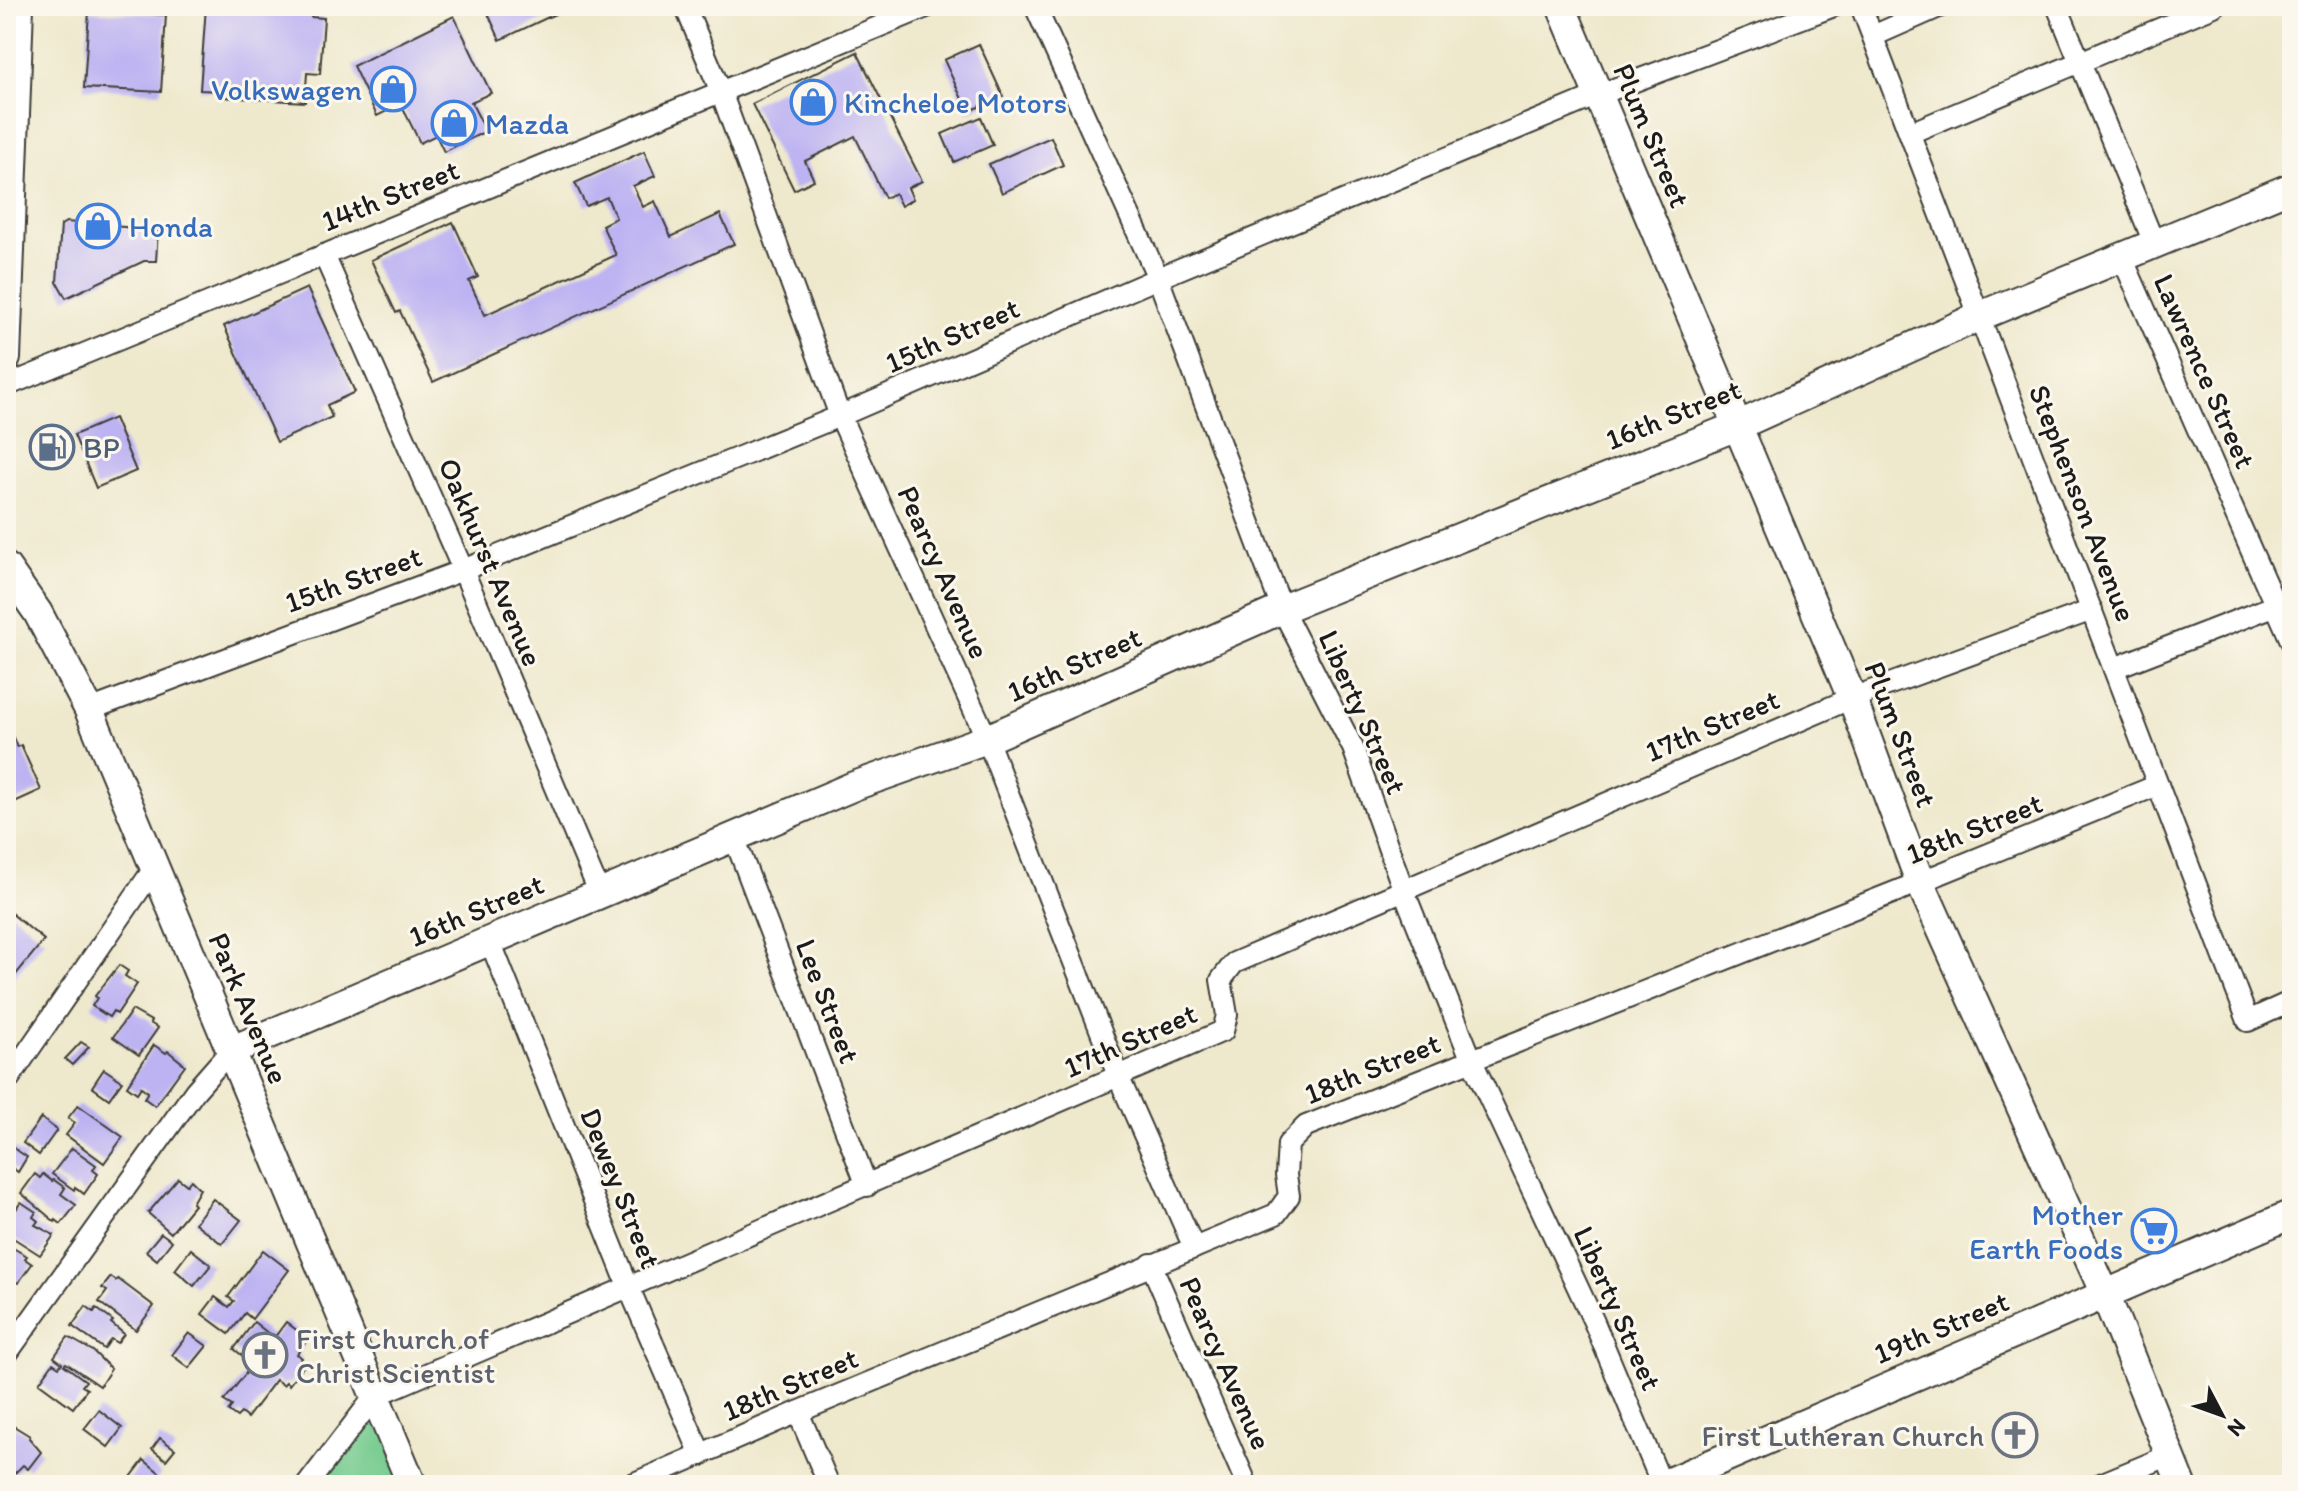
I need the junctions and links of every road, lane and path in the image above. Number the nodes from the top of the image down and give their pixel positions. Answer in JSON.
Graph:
{"nodes":[{"id":1,"x":19,"y":6,"type":"edge"},
{"id":2,"x":685,"y":6,"type":"edge"},
{"id":3,"x":929,"y":6,"type":"edge"},
{"id":4,"x":1035,"y":6,"type":"edge"},
{"id":5,"x":1561,"y":6,"type":"edge"},
{"id":6,"x":1834,"y":6,"type":"edge"},
{"id":7,"x":1861,"y":6,"type":"edge"},
{"id":8,"x":1941,"y":6,"type":"edge"},
{"id":9,"x":2057,"y":6,"type":"edge"},
{"id":10,"x":2214,"y":6,"type":"edge"},
{"id":11,"x":1873,"y":36,"type":"junction"},
{"id":12,"x":2080,"y":62,"type":"junction"},
{"id":13,"x":721,"y":92,"type":"junction"},
{"id":14,"x":1598,"y":95,"type":"junction"},
{"id":15,"x":1910,"y":133,"type":"junction"},
{"id":16,"x":2292,"y":187,"type":"edge"},
{"id":17,"x":2154,"y":243,"type":"junction"},
{"id":18,"x":324,"y":255,"type":"junction"},
{"id":19,"x":2121,"y":255,"type":"junction"},
{"id":20,"x":1158,"y":278,"type":"junction"},
{"id":21,"x":1980,"y":316,"type":"junction"},
{"id":22,"x":6,"y":358,"type":"edge"},
{"id":23,"x":6,"y":386,"type":"edge"},
{"id":24,"x":840,"y":416,"type":"junction"},
{"id":25,"x":1737,"y":426,"type":"junction"},
{"id":26,"x":6,"y":567,"type":"edge"},
{"id":27,"x":463,"y":570,"type":"junction"},
{"id":28,"x":2284,"y":602,"type":"edge"},
{"id":29,"x":1282,"y":609,"type":"junction"},
{"id":30,"x":2092,"y":610,"type":"junction"},
{"id":31,"x":2292,"y":643,"type":"edge"},
{"id":32,"x":2114,"y":668,"type":"junction"},
{"id":33,"x":1852,"y":698,"type":"junction"},
{"id":34,"x":89,"y":710,"type":"junction"},
{"id":35,"x":987,"y":739,"type":"junction"},
{"id":36,"x":2158,"y":785,"type":"junction"},
{"id":37,"x":734,"y":837,"type":"junction"},
{"id":38,"x":155,"y":867,"type":"junction"},
{"id":39,"x":1920,"y":882,"type":"junction"},
{"id":40,"x":1403,"y":889,"type":"junction"},
{"id":41,"x":600,"y":894,"type":"junction"},
{"id":42,"x":490,"y":941,"type":"junction"},
{"id":43,"x":2292,"y":1001,"type":"edge"},
{"id":44,"x":230,"y":1051,"type":"junction"},
{"id":45,"x":1472,"y":1061,"type":"junction"},
{"id":46,"x":1119,"y":1078,"type":"junction"},
{"id":47,"x":6,"y":1083,"type":"edge"},
{"id":48,"x":867,"y":1186,"type":"junction"},
{"id":49,"x":2292,"y":1214,"type":"edge"},
{"id":50,"x":1194,"y":1248,"type":"junction"},
{"id":51,"x":1151,"y":1264,"type":"junction"},
{"id":52,"x":629,"y":1288,"type":"junction"},
{"id":53,"x":2105,"y":1294,"type":"junction"},
{"id":54,"x":6,"y":1355,"type":"edge"},
{"id":55,"x":375,"y":1396,"type":"junction"},
{"id":56,"x":798,"y":1412,"type":"junction"},
{"id":57,"x":701,"y":1455,"type":"junction"},
{"id":58,"x":2170,"y":1455,"type":"junction"},
{"id":59,"x":307,"y":1485,"type":"edge"},
{"id":60,"x":412,"y":1485,"type":"edge"},
{"id":61,"x":630,"y":1485,"type":"edge"},
{"id":62,"x":829,"y":1485,"type":"edge"},
{"id":63,"x":1247,"y":1485,"type":"edge"},
{"id":64,"x":1662,"y":1485,"type":"edge"},
{"id":65,"x":2098,"y":1485,"type":"edge"},
{"id":66,"x":2182,"y":1485,"type":"edge"}],
"edges":[{"from":1,"to":22,"type":"street"},
{"from":2,"to":13,"type":"street","name":"Pearcy Avenue"},
{"from":3,"to":13,"type":"street","name":"14th Street"},
{"from":4,"to":20,"type":"street","name":"Liberty Street"},
{"from":5,"to":14,"type":"street","name":"Plum Street"},
{"from":6,"to":14,"type":"street","name":"15th Street"},
{"from":7,"to":11,"type":"street","name":"Stephenson Avenue"},
{"from":8,"to":11,"type":"street"},
{"from":9,"to":12,"type":"street"},
{"from":10,"to":12,"type":"street"},
{"from":11,"to":15,"type":"street","name":"Stephenson Avenue"},
{"from":12,"to":15,"type":"street"},
{"from":12,"to":17,"type":"street"},
{"from":13,"to":18,"type":"street","name":"14th Street"},
{"from":13,"to":24,"type":"street","name":"Pearcy Avenue"},
{"from":14,"to":20,"type":"street","name":"15th Street"},
{"from":14,"to":25,"type":"street","name":"Plum Street"},
{"from":15,"to":21,"type":"street","name":"Stephenson Avenue"},
{"from":16,"to":17,"type":"street","name":"16th Street"},
{"from":17,"to":19,"type":"street","name":"16th Street"},
{"from":18,"to":23,"type":"street","name":"14th Street"},
{"from":18,"to":27,"type":"street","name":"Oakhurst Avenue"},
{"from":19,"to":21,"type":"street","name":"16th Street"},
{"from":19,"to":28,"type":"street","name":"Lawrence Street"},
{"from":20,"to":24,"type":"street","name":"15th Street"},
{"from":20,"to":29,"type":"street","name":"Liberty Street"},
{"from":21,"to":25,"type":"street","name":"16th Street"},
{"from":21,"to":30,"type":"street","name":"Stephenson Avenue"},
{"from":24,"to":27,"type":"street","name":"15th Street"},
{"from":24,"to":35,"type":"street","name":"Pearcy Avenue"},
{"from":25,"to":29,"type":"street","name":"16th Street"},
{"from":25,"to":33,"type":"street","name":"Plum Street"},
{"from":26,"to":34,"type":"street","name":"Park Avenue"},
{"from":27,"to":34,"type":"street","name":"15th Street"},
{"from":27,"to":41,"type":"street","name":"Oakhurst Avenue"},
{"from":28,"to":31,"type":"street","name":"Lawrence Street"},
{"from":28,"to":32,"type":"street"},
{"from":29,"to":35,"type":"street","name":"16th Street"},
{"from":29,"to":40,"type":"street","name":"Liberty Street"},
{"from":30,"to":32,"type":"street","name":"Stephenson Avenue"},
{"from":30,"to":33,"type":"street","name":"17th Street"},
{"from":32,"to":36,"type":"street","name":"Stephenson Avenue"},
{"from":33,"to":39,"type":"street","name":"Plum Street"},
{"from":33,"to":40,"type":"street","name":"17th Street"},
{"from":34,"to":38,"type":"street","name":"Park Avenue"},
{"from":35,"to":37,"type":"street","name":"16th Street"},
{"from":35,"to":46,"type":"street","name":"Pearcy Avenue"},
{"from":36,"to":39,"type":"street","name":"18th Street"},
{"from":36,"to":43,"type":"street","name":"Stephenson Avenue"},
{"from":37,"to":41,"type":"street","name":"16th Street"},
{"from":37,"to":48,"type":"street","name":"Lee Street"},
{"from":38,"to":44,"type":"street","name":"Park Avenue"},
{"from":38,"to":47,"type":"street"},
{"from":39,"to":45,"type":"street","name":"18th Street"},
{"from":39,"to":53,"type":"street","name":"Plum Street"},
{"from":40,"to":45,"type":"street","name":"Liberty Street"},
{"from":40,"to":46,"type":"street","name":"17th Street"},
{"from":41,"to":42,"type":"street","name":"16th Street"},
{"from":42,"to":44,"type":"street","name":"16th Street"},
{"from":42,"to":52,"type":"street","name":"Dewey Street"},
{"from":44,"to":54,"type":"street","name":"16th Street"},
{"from":44,"to":55,"type":"street","name":"Park Avenue"},
{"from":45,"to":50,"type":"street","name":"18th Street"},
{"from":45,"to":64,"type":"street","name":"Liberty Street"},
{"from":46,"to":48,"type":"street","name":"17th Street"},
{"from":46,"to":50,"type":"street","name":"Pearcy Avenue"},
{"from":48,"to":52,"type":"street","name":"17th Street"},
{"from":49,"to":53,"type":"street","name":"19th Street"},
{"from":50,"to":51,"type":"street","name":"18th Street"},
{"from":51,"to":56,"type":"street","name":"18th Street"},
{"from":51,"to":63,"type":"street","name":"Pearcy Avenue"},
{"from":52,"to":55,"type":"street","name":"17th Street"},
{"from":52,"to":57,"type":"street","name":"Dewey Street"},
{"from":53,"to":58,"type":"street","name":"Plum Street"},
{"from":53,"to":64,"type":"street","name":"19th Street"},
{"from":55,"to":59,"type":"street","name":"17th Street"},
{"from":55,"to":60,"type":"street","name":"Park Avenue"},
{"from":56,"to":57,"type":"street","name":"18th Street"},
{"from":56,"to":62,"type":"street"},
{"from":57,"to":61,"type":"street","name":"18th Street"},
{"from":58,"to":65,"type":"street"},
{"from":58,"to":66,"type":"street","name":"Plum Street"}]}
